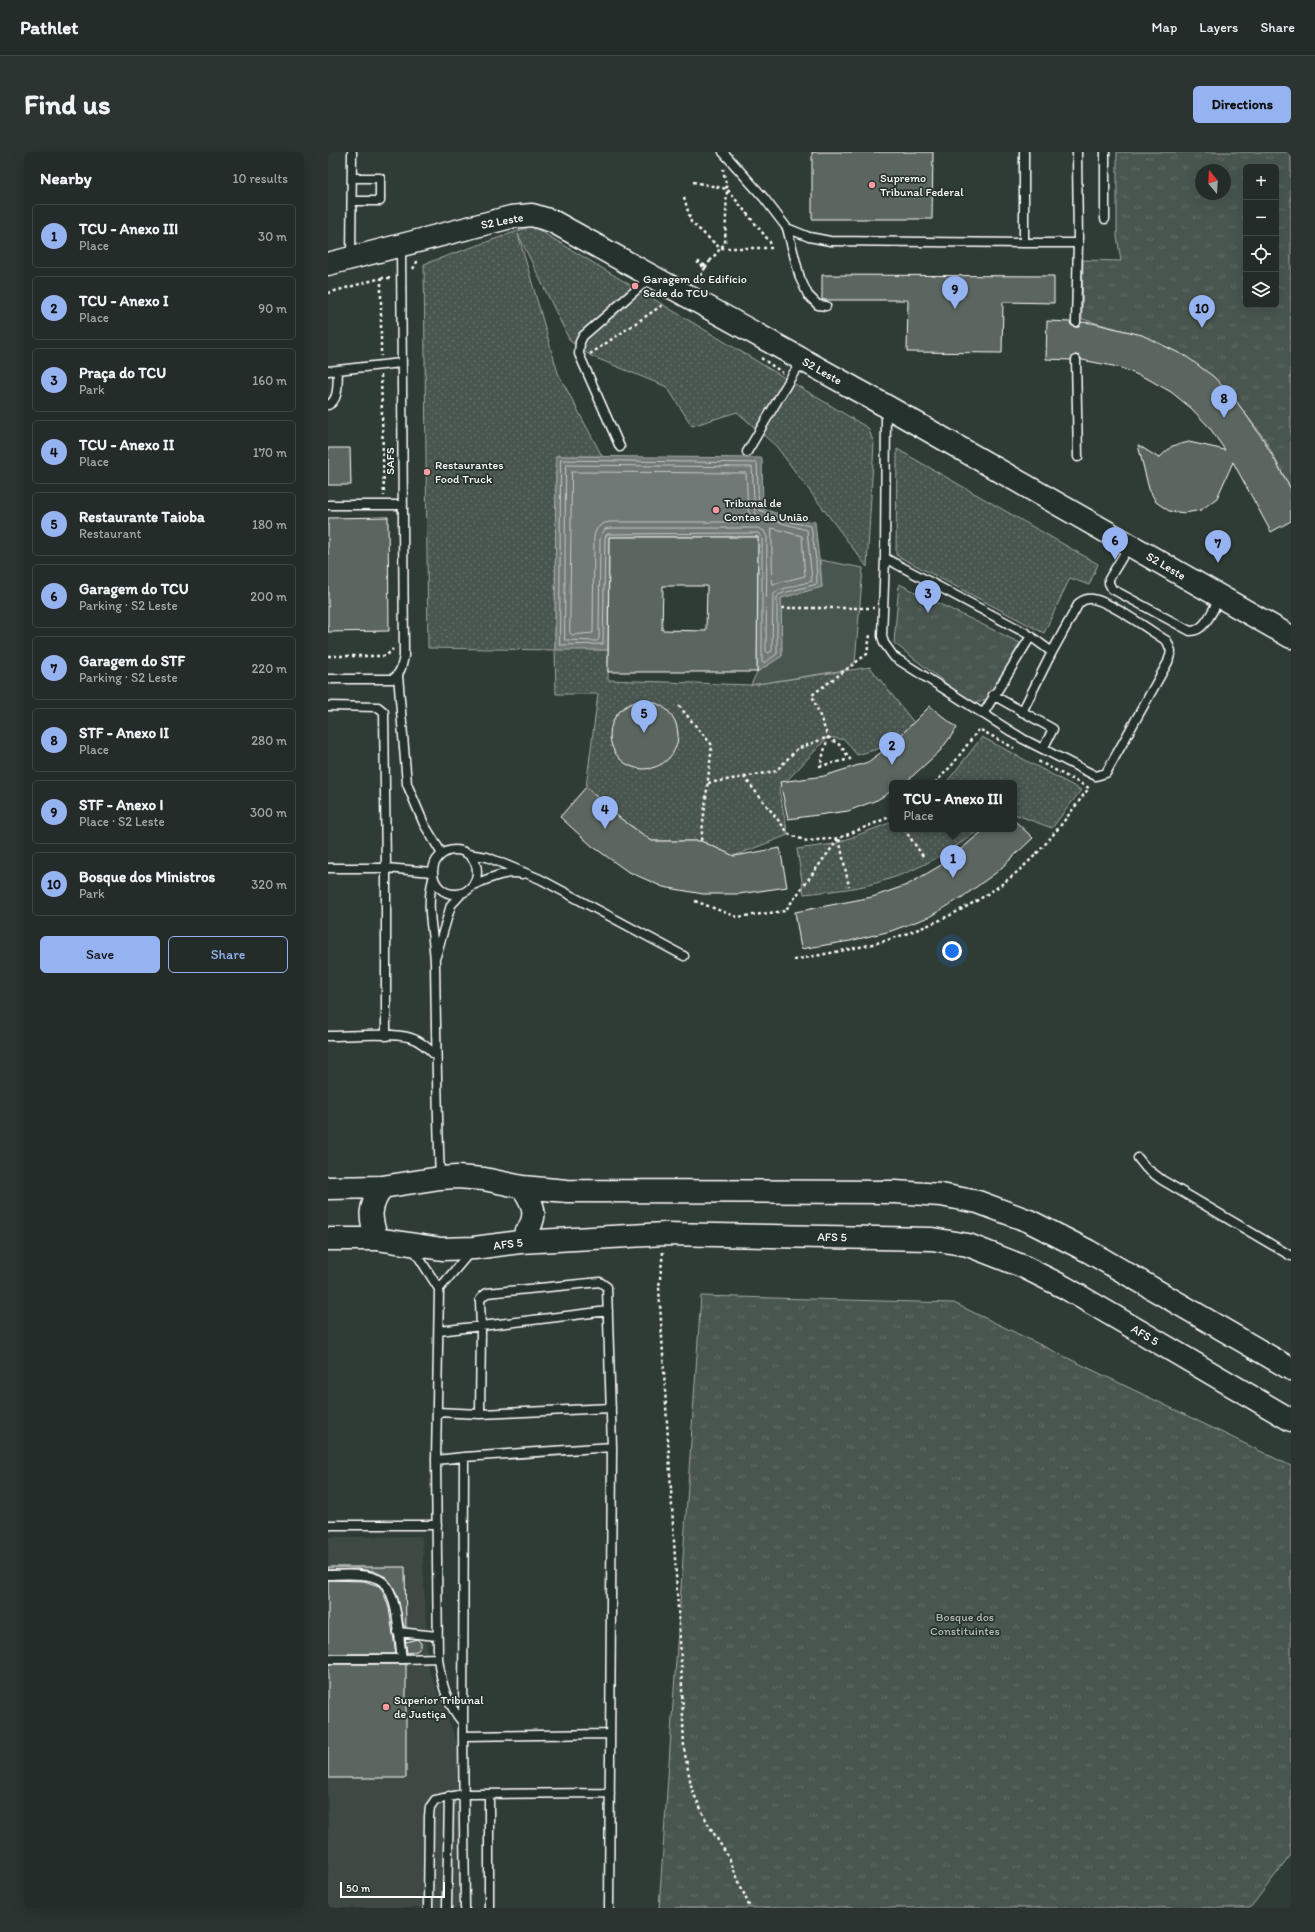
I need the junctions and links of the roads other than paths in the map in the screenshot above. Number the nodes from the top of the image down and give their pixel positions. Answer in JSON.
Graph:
{"nodes":[{"id":1,"x":352,"y":152,"type":"edge"},
{"id":2,"x":723,"y":152,"type":"edge"},
{"id":3,"x":1024,"y":152,"type":"edge"},
{"id":4,"x":1077,"y":152,"type":"edge"},
{"id":5,"x":1105,"y":152,"type":"edge"},
{"id":6,"x":352,"y":178,"type":"junction"},
{"id":7,"x":352,"y":201,"type":"junction"},
{"id":8,"x":1105,"y":220,"type":"dead end"},
{"id":9,"x":787,"y":228,"type":"junction"},
{"id":10,"x":1024,"y":243,"type":"junction"},
{"id":11,"x":1078,"y":243,"type":"junction"},
{"id":12,"x":410,"y":252,"type":"junction"},
{"id":13,"x":351,"y":258,"type":"junction"},
{"id":14,"x":328,"y":264,"type":"edge"},
{"id":15,"x":652,"y":277,"type":"junction"},
{"id":16,"x":826,"y":306,"type":"dead end"},
{"id":17,"x":1076,"y":322,"type":"dead end"},
{"id":18,"x":1076,"y":360,"type":"dead end"},
{"id":19,"x":401,"y":363,"type":"junction"},
{"id":20,"x":798,"y":367,"type":"junction"},
{"id":21,"x":338,"y":370,"type":"junction"},
{"id":22,"x":328,"y":371,"type":"edge"},
{"id":23,"x":328,"y":405,"type":"edge"},
{"id":24,"x":886,"y":406,"type":"junction"},
{"id":25,"x":620,"y":448,"type":"dead end"},
{"id":26,"x":747,"y":452,"type":"dead end"},
{"id":27,"x":1078,"y":457,"type":"dead end"},
{"id":28,"x":328,"y":505,"type":"edge"},
{"id":29,"x":402,"y":505,"type":"junction"},
{"id":30,"x":1129,"y":545,"type":"junction"},
{"id":31,"x":885,"y":558,"type":"junction"},
{"id":32,"x":1220,"y":597,"type":"junction"},
{"id":33,"x":1031,"y":636,"type":"junction"},
{"id":34,"x":1291,"y":637,"type":"edge"},
{"id":35,"x":1052,"y":652,"type":"junction"},
{"id":36,"x":398,"y":675,"type":"junction"},
{"id":37,"x":328,"y":679,"type":"edge"},
{"id":38,"x":993,"y":695,"type":"junction"},
{"id":39,"x":328,"y":706,"type":"edge"},
{"id":40,"x":1022,"y":712,"type":"junction"},
{"id":41,"x":983,"y":714,"type":"junction"},
{"id":42,"x":1043,"y":749,"type":"junction"},
{"id":43,"x":442,"y":854,"type":"junction"},
{"id":44,"x":468,"y":854,"type":"junction"},
{"id":45,"x":328,"y":868,"type":"edge"},
{"id":46,"x":386,"y":868,"type":"junction"},
{"id":47,"x":433,"y":875,"type":"junction"},
{"id":48,"x":540,"y":879,"type":"junction"},
{"id":49,"x":473,"y":885,"type":"junction"},
{"id":50,"x":462,"y":893,"type":"junction"},
{"id":51,"x":684,"y":956,"type":"dead end"},
{"id":52,"x":435,"y":961,"type":"junction"},
{"id":53,"x":328,"y":1036,"type":"edge"},
{"id":54,"x":386,"y":1036,"type":"junction"},
{"id":55,"x":436,"y":1056,"type":"junction"},
{"id":56,"x":1138,"y":1158,"type":"dead end"},
{"id":57,"x":440,"y":1178,"type":"junction"},
{"id":58,"x":382,"y":1187,"type":"junction"},
{"id":59,"x":522,"y":1187,"type":"junction"},
{"id":60,"x":328,"y":1188,"type":"edge"},
{"id":61,"x":328,"y":1239,"type":"edge"},
{"id":62,"x":377,"y":1239,"type":"junction"},
{"id":63,"x":520,"y":1242,"type":"junction"},
{"id":64,"x":411,"y":1245,"type":"junction"},
{"id":65,"x":474,"y":1248,"type":"junction"},
{"id":66,"x":1291,"y":1256,"type":"edge"},
{"id":67,"x":439,"y":1289,"type":"junction"},
{"id":68,"x":608,"y":1311,"type":"junction"},
{"id":69,"x":482,"y":1328,"type":"junction"},
{"id":70,"x":439,"y":1331,"type":"junction"},
{"id":71,"x":1291,"y":1369,"type":"edge"},
{"id":72,"x":611,"y":1408,"type":"junction"},
{"id":73,"x":437,"y":1412,"type":"junction"},
{"id":74,"x":480,"y":1414,"type":"junction"},
{"id":75,"x":1291,"y":1420,"type":"edge"},
{"id":76,"x":612,"y":1447,"type":"junction"},
{"id":77,"x":464,"y":1457,"type":"junction"},
{"id":78,"x":436,"y":1460,"type":"junction"},
{"id":79,"x":328,"y":1525,"type":"edge"},
{"id":80,"x":437,"y":1525,"type":"junction"},
{"id":81,"x":328,"y":1575,"type":"edge"},
{"id":82,"x":398,"y":1632,"type":"junction"},
{"id":83,"x":437,"y":1636,"type":"junction"},
{"id":84,"x":438,"y":1658,"type":"junction"},
{"id":85,"x":328,"y":1659,"type":"edge"},
{"id":86,"x":402,"y":1659,"type":"junction"},
{"id":87,"x":463,"y":1723,"type":"junction"},
{"id":88,"x":610,"y":1734,"type":"junction"},
{"id":89,"x":463,"y":1736,"type":"junction"},
{"id":90,"x":464,"y":1794,"type":"junction"},
{"id":91,"x":489,"y":1794,"type":"junction"},
{"id":92,"x":610,"y":1794,"type":"junction"},
{"id":93,"x":449,"y":1796,"type":"junction"},
{"id":94,"x":428,"y":1908,"type":"edge"},
{"id":95,"x":447,"y":1908,"type":"edge"},
{"id":96,"x":465,"y":1908,"type":"edge"},
{"id":97,"x":489,"y":1908,"type":"edge"},
{"id":98,"x":609,"y":1908,"type":"edge"}],
"edges":[{"from":1,"to":6,"type":"lane"},
{"from":2,"to":9,"type":"lane"},
{"from":3,"to":10,"type":"lane"},
{"from":4,"to":11,"type":"lane"},
{"from":5,"to":8,"type":"lane"},
{"from":6,"to":7,"type":"lane"},
{"from":6,"to":7,"type":"lane"},
{"from":7,"to":13,"type":"lane"},
{"from":9,"to":10,"type":"lane"},
{"from":9,"to":16,"type":"lane"},
{"from":10,"to":11,"type":"lane"},
{"from":11,"to":17,"type":"lane"},
{"from":12,"to":13,"type":"main road","name":"S2 Leste"},
{"from":12,"to":15,"type":"main road","name":"S2 Leste"},
{"from":12,"to":19,"type":"lane","name":"SAFS"},
{"from":13,"to":14,"type":"main road","name":"S2 Leste"},
{"from":15,"to":20,"type":"main road","name":"S2 Leste"},
{"from":15,"to":25,"type":"lane"},
{"from":18,"to":27,"type":"lane"},
{"from":19,"to":21,"type":"lane"},
{"from":19,"to":29,"type":"lane","name":"SAFS"},
{"from":20,"to":24,"type":"main road","name":"S2 Leste"},
{"from":20,"to":26,"type":"lane"},
{"from":21,"to":22,"type":"lane"},
{"from":21,"to":23,"type":"lane"},
{"from":24,"to":30,"type":"main road","name":"S2 Leste"},
{"from":24,"to":31,"type":"lane"},
{"from":28,"to":29,"type":"lane"},
{"from":29,"to":36,"type":"lane","name":"SAFS"},
{"from":30,"to":32,"type":"main road","name":"S2 Leste"},
{"from":30,"to":32,"type":"lane"},
{"from":31,"to":33,"type":"lane"},
{"from":31,"to":41,"type":"lane"},
{"from":32,"to":34,"type":"main road","name":"S2 Leste"},
{"from":33,"to":35,"type":"lane"},
{"from":33,"to":38,"type":"lane"},
{"from":35,"to":40,"type":"lane"},
{"from":35,"to":42,"type":"lane"},
{"from":36,"to":37,"type":"lane"},
{"from":36,"to":43,"type":"lane"},
{"from":38,"to":40,"type":"lane"},
{"from":38,"to":41,"type":"lane"},
{"from":39,"to":46,"type":"lane"},
{"from":40,"to":42,"type":"lane"},
{"from":41,"to":42,"type":"lane"},
{"from":43,"to":44,"type":"lane"},
{"from":43,"to":47,"type":"lane"},
{"from":44,"to":48,"type":"lane"},
{"from":44,"to":49,"type":"lane"},
{"from":45,"to":46,"type":"lane"},
{"from":46,"to":47,"type":"lane"},
{"from":46,"to":54,"type":"lane"},
{"from":47,"to":50,"type":"lane"},
{"from":47,"to":52,"type":"lane"},
{"from":48,"to":49,"type":"lane"},
{"from":48,"to":51,"type":"lane"},
{"from":49,"to":50,"type":"lane"},
{"from":50,"to":52,"type":"lane"},
{"from":52,"to":55,"type":"lane"},
{"from":53,"to":54,"type":"lane"},
{"from":54,"to":55,"type":"lane"},
{"from":55,"to":57,"type":"lane"},
{"from":56,"to":66,"type":"lane"},
{"from":57,"to":58,"type":"main road"},
{"from":57,"to":59,"type":"main road"},
{"from":58,"to":60,"type":"main road"},
{"from":58,"to":62,"type":"main road"},
{"from":59,"to":63,"type":"main road"},
{"from":59,"to":71,"type":"main road"},
{"from":61,"to":62,"type":"main road","name":"AFS 5"},
{"from":62,"to":64,"type":"main road","name":"AFS 5"},
{"from":63,"to":65,"type":"main road","name":"AFS 5"},
{"from":63,"to":75,"type":"main road","name":"AFS 5"},
{"from":64,"to":65,"type":"main road","name":"AFS 5"},
{"from":64,"to":67,"type":"lane"},
{"from":65,"to":67,"type":"lane"},
{"from":67,"to":70,"type":"lane"},
{"from":68,"to":69,"type":"lane"},
{"from":68,"to":69,"type":"lane"},
{"from":68,"to":72,"type":"lane"},
{"from":69,"to":70,"type":"lane"},
{"from":69,"to":74,"type":"lane"},
{"from":70,"to":73,"type":"lane"},
{"from":72,"to":74,"type":"lane"},
{"from":72,"to":76,"type":"lane"},
{"from":73,"to":74,"type":"lane"},
{"from":73,"to":78,"type":"lane"},
{"from":76,"to":77,"type":"lane"},
{"from":76,"to":88,"type":"lane"},
{"from":77,"to":78,"type":"lane"},
{"from":77,"to":87,"type":"lane"},
{"from":78,"to":80,"type":"lane"},
{"from":79,"to":80,"type":"lane"},
{"from":80,"to":83,"type":"lane"},
{"from":81,"to":82,"type":"lane"},
{"from":82,"to":83,"type":"lane"},
{"from":82,"to":86,"type":"lane"},
{"from":83,"to":84,"type":"lane"},
{"from":84,"to":86,"type":"lane"},
{"from":84,"to":87,"type":"lane"},
{"from":85,"to":86,"type":"lane"},
{"from":87,"to":89,"type":"lane"},
{"from":88,"to":89,"type":"lane"},
{"from":88,"to":92,"type":"lane"},
{"from":89,"to":90,"type":"lane"},
{"from":90,"to":91,"type":"lane"},
{"from":90,"to":93,"type":"lane"},
{"from":90,"to":96,"type":"lane"},
{"from":91,"to":92,"type":"lane"},
{"from":91,"to":97,"type":"lane"},
{"from":92,"to":98,"type":"lane"},
{"from":93,"to":94,"type":"lane"},
{"from":93,"to":95,"type":"lane"}]}
